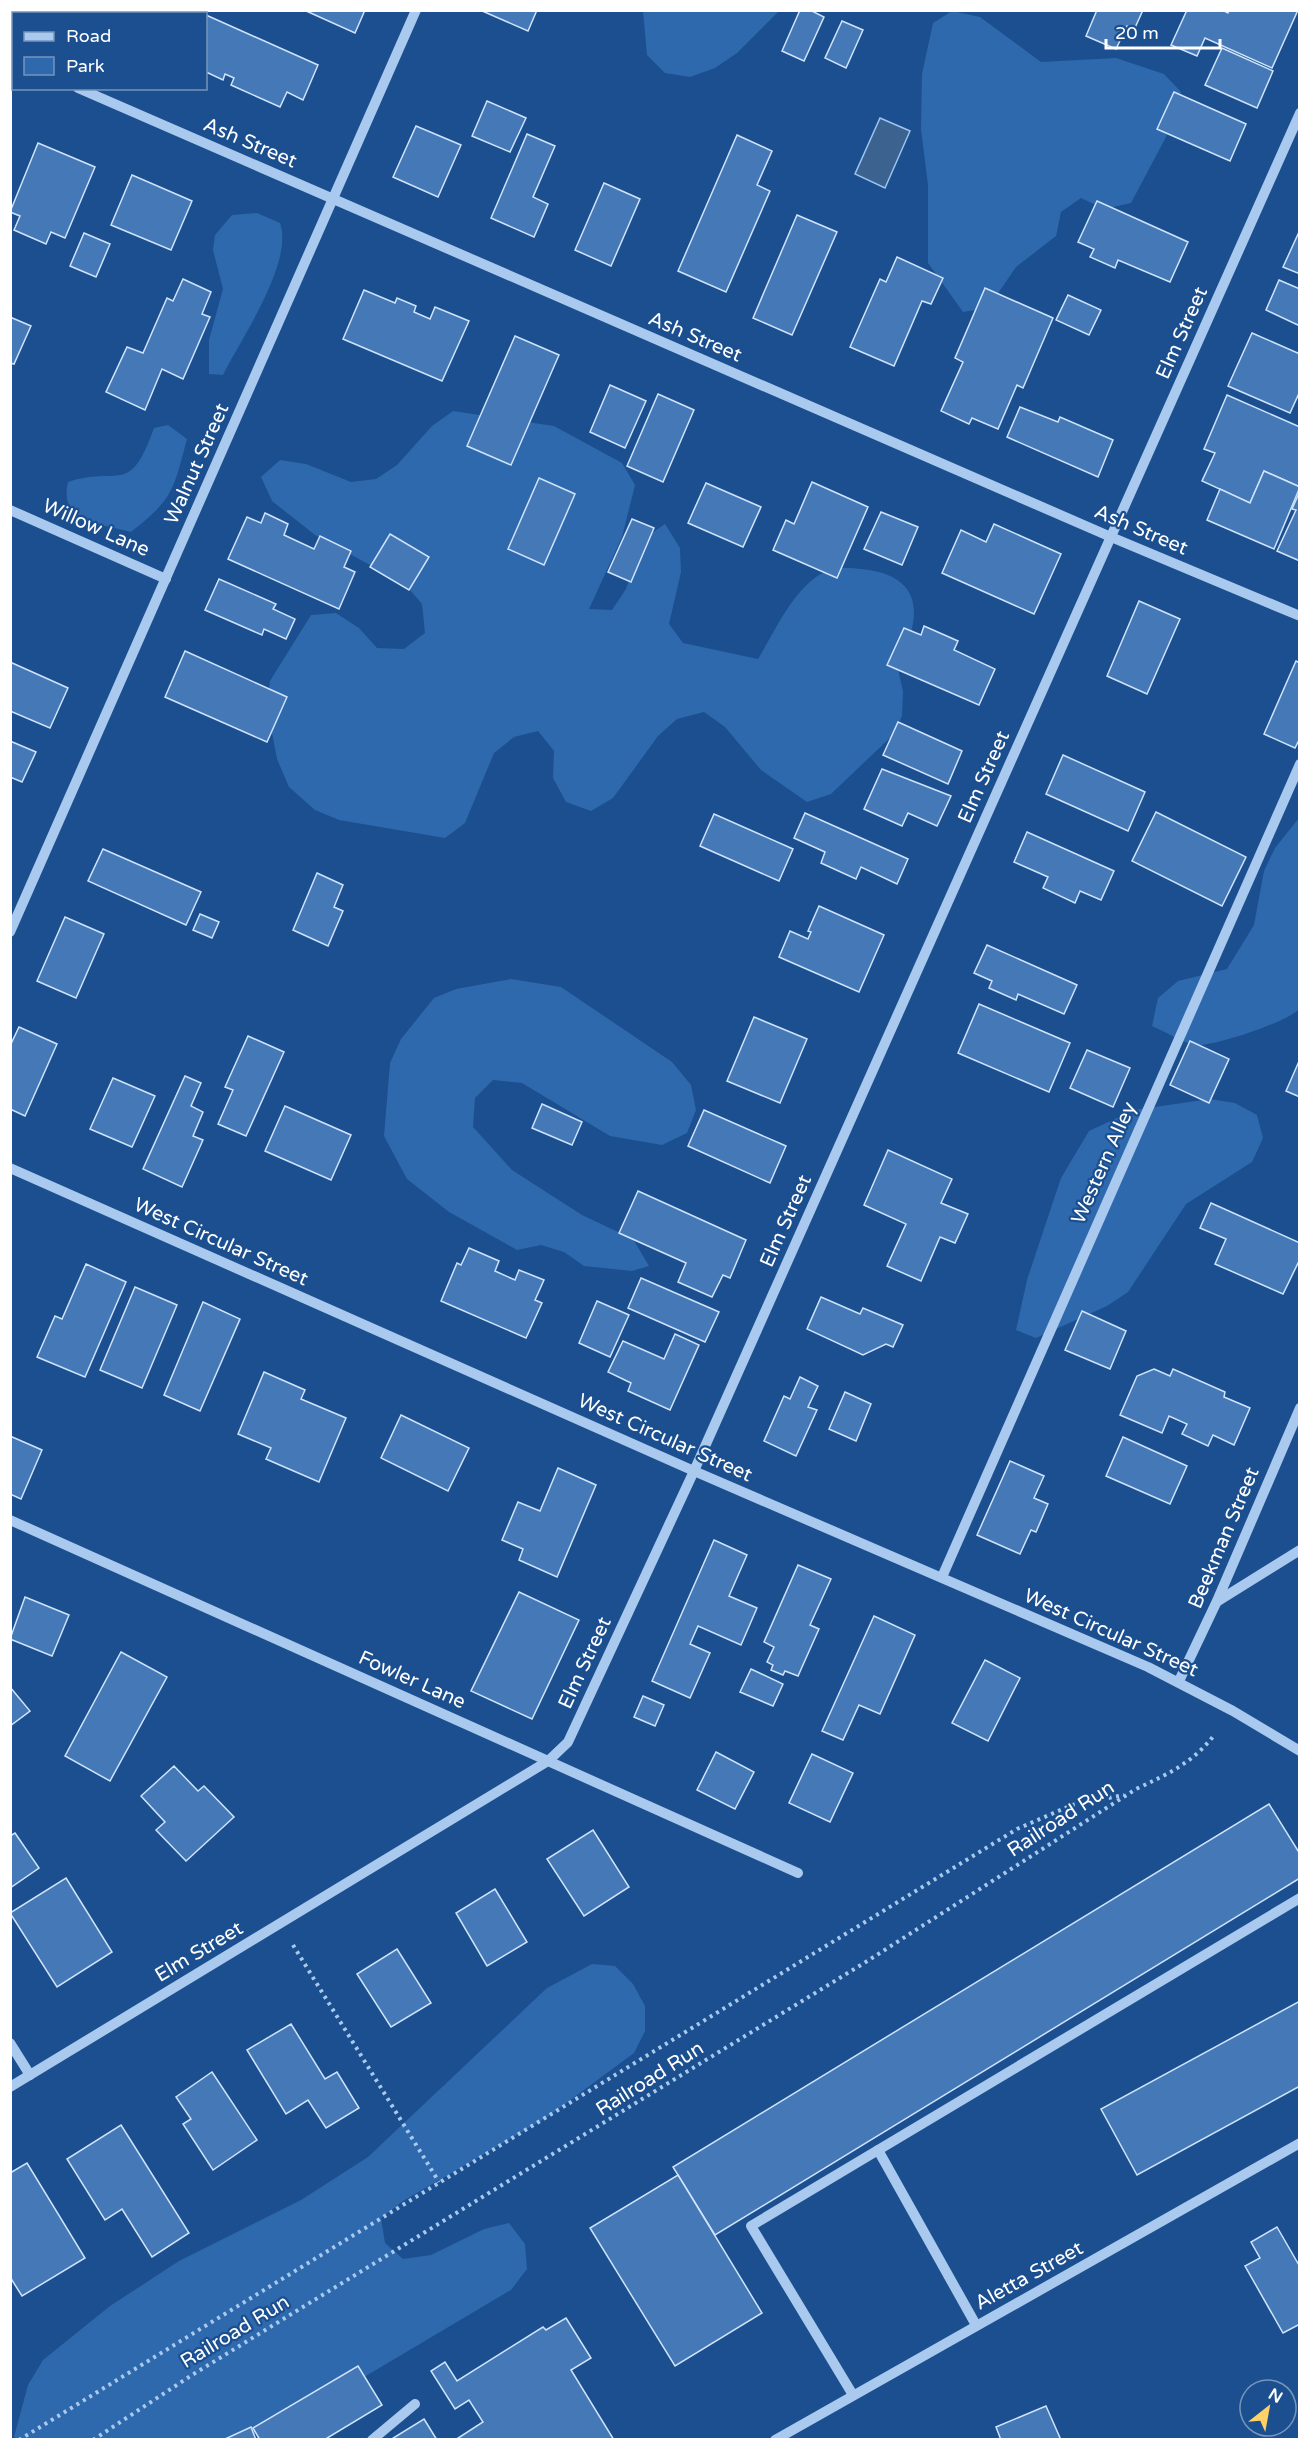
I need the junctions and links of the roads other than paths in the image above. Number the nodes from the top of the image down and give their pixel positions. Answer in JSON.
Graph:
{"nodes":[{"id":1,"x":416,"y":10,"type":"edge"},
{"id":2,"x":83,"y":90,"type":"edge"},
{"id":3,"x":1299,"y":113,"type":"edge"},
{"id":4,"x":333,"y":199,"type":"junction"},
{"id":5,"x":10,"y":510,"type":"edge"},
{"id":6,"x":1111,"y":537,"type":"junction"},
{"id":7,"x":166,"y":579,"type":"junction"},
{"id":8,"x":1299,"y":616,"type":"edge"},
{"id":9,"x":1299,"y":764,"type":"edge"},
{"id":10,"x":10,"y":932,"type":"edge"},
{"id":11,"x":10,"y":1168,"type":"edge"},
{"id":12,"x":1299,"y":1408,"type":"edge"},
{"id":13,"x":694,"y":1471,"type":"junction"},
{"id":14,"x":10,"y":1520,"type":"edge"},
{"id":15,"x":1299,"y":1550,"type":"edge"},
{"id":16,"x":942,"y":1577,"type":"junction"},
{"id":17,"x":1217,"y":1601,"type":"junction"},
{"id":18,"x":1179,"y":1681,"type":"junction"},
{"id":19,"x":1299,"y":1751,"type":"edge"},
{"id":20,"x":548,"y":1761,"type":"junction"},
{"id":21,"x":798,"y":1873,"type":"dead end"},
{"id":22,"x":1299,"y":1898,"type":"edge"},
{"id":23,"x":10,"y":2043,"type":"edge"},
{"id":24,"x":30,"y":2075,"type":"junction"},
{"id":25,"x":10,"y":2086,"type":"edge"},
{"id":26,"x":1299,"y":2143,"type":"edge"},
{"id":27,"x":878,"y":2150,"type":"junction"},
{"id":28,"x":976,"y":2325,"type":"junction"},
{"id":29,"x":853,"y":2395,"type":"junction"},
{"id":30,"x":415,"y":2404,"type":"dead end"},
{"id":31,"x":372,"y":2439,"type":"edge"},
{"id":32,"x":775,"y":2439,"type":"edge"}],
"edges":[{"from":1,"to":4,"type":"street","name":"Walnut Street"},
{"from":2,"to":4,"type":"street","name":"Ash Street"},
{"from":3,"to":6,"type":"street","name":"Elm Street"},
{"from":4,"to":6,"type":"street","name":"Ash Street"},
{"from":4,"to":7,"type":"street","name":"Walnut Street"},
{"from":5,"to":7,"type":"street","name":"Willow Lane"},
{"from":6,"to":8,"type":"street","name":"Ash Street"},
{"from":6,"to":13,"type":"street","name":"Elm Street"},
{"from":7,"to":10,"type":"street","name":"Walnut Street"},
{"from":9,"to":16,"type":"street","name":"Western Alley"},
{"from":11,"to":13,"type":"street","name":"West Circular Street"},
{"from":12,"to":17,"type":"street","name":"Beekman Street"},
{"from":13,"to":16,"type":"street","name":"West Circular Street"},
{"from":13,"to":20,"type":"street","name":"Elm Street"},
{"from":14,"to":20,"type":"street","name":"Fowler Lane"},
{"from":15,"to":17,"type":"street"},
{"from":16,"to":18,"type":"street","name":"West Circular Street"},
{"from":17,"to":18,"type":"street","name":"Beekman Street"},
{"from":18,"to":19,"type":"street","name":"West Circular Street"},
{"from":20,"to":21,"type":"street","name":"Fowler Lane"},
{"from":20,"to":24,"type":"street","name":"Elm Street"},
{"from":22,"to":27,"type":"street"},
{"from":23,"to":24,"type":"street"},
{"from":24,"to":25,"type":"street","name":"Elm Street"},
{"from":26,"to":28,"type":"street","name":"Aletta Street"},
{"from":27,"to":28,"type":"street"},
{"from":27,"to":29,"type":"street"},
{"from":28,"to":29,"type":"street","name":"Aletta Street"},
{"from":29,"to":32,"type":"street","name":"Aletta Street"},
{"from":30,"to":31,"type":"street"}]}
